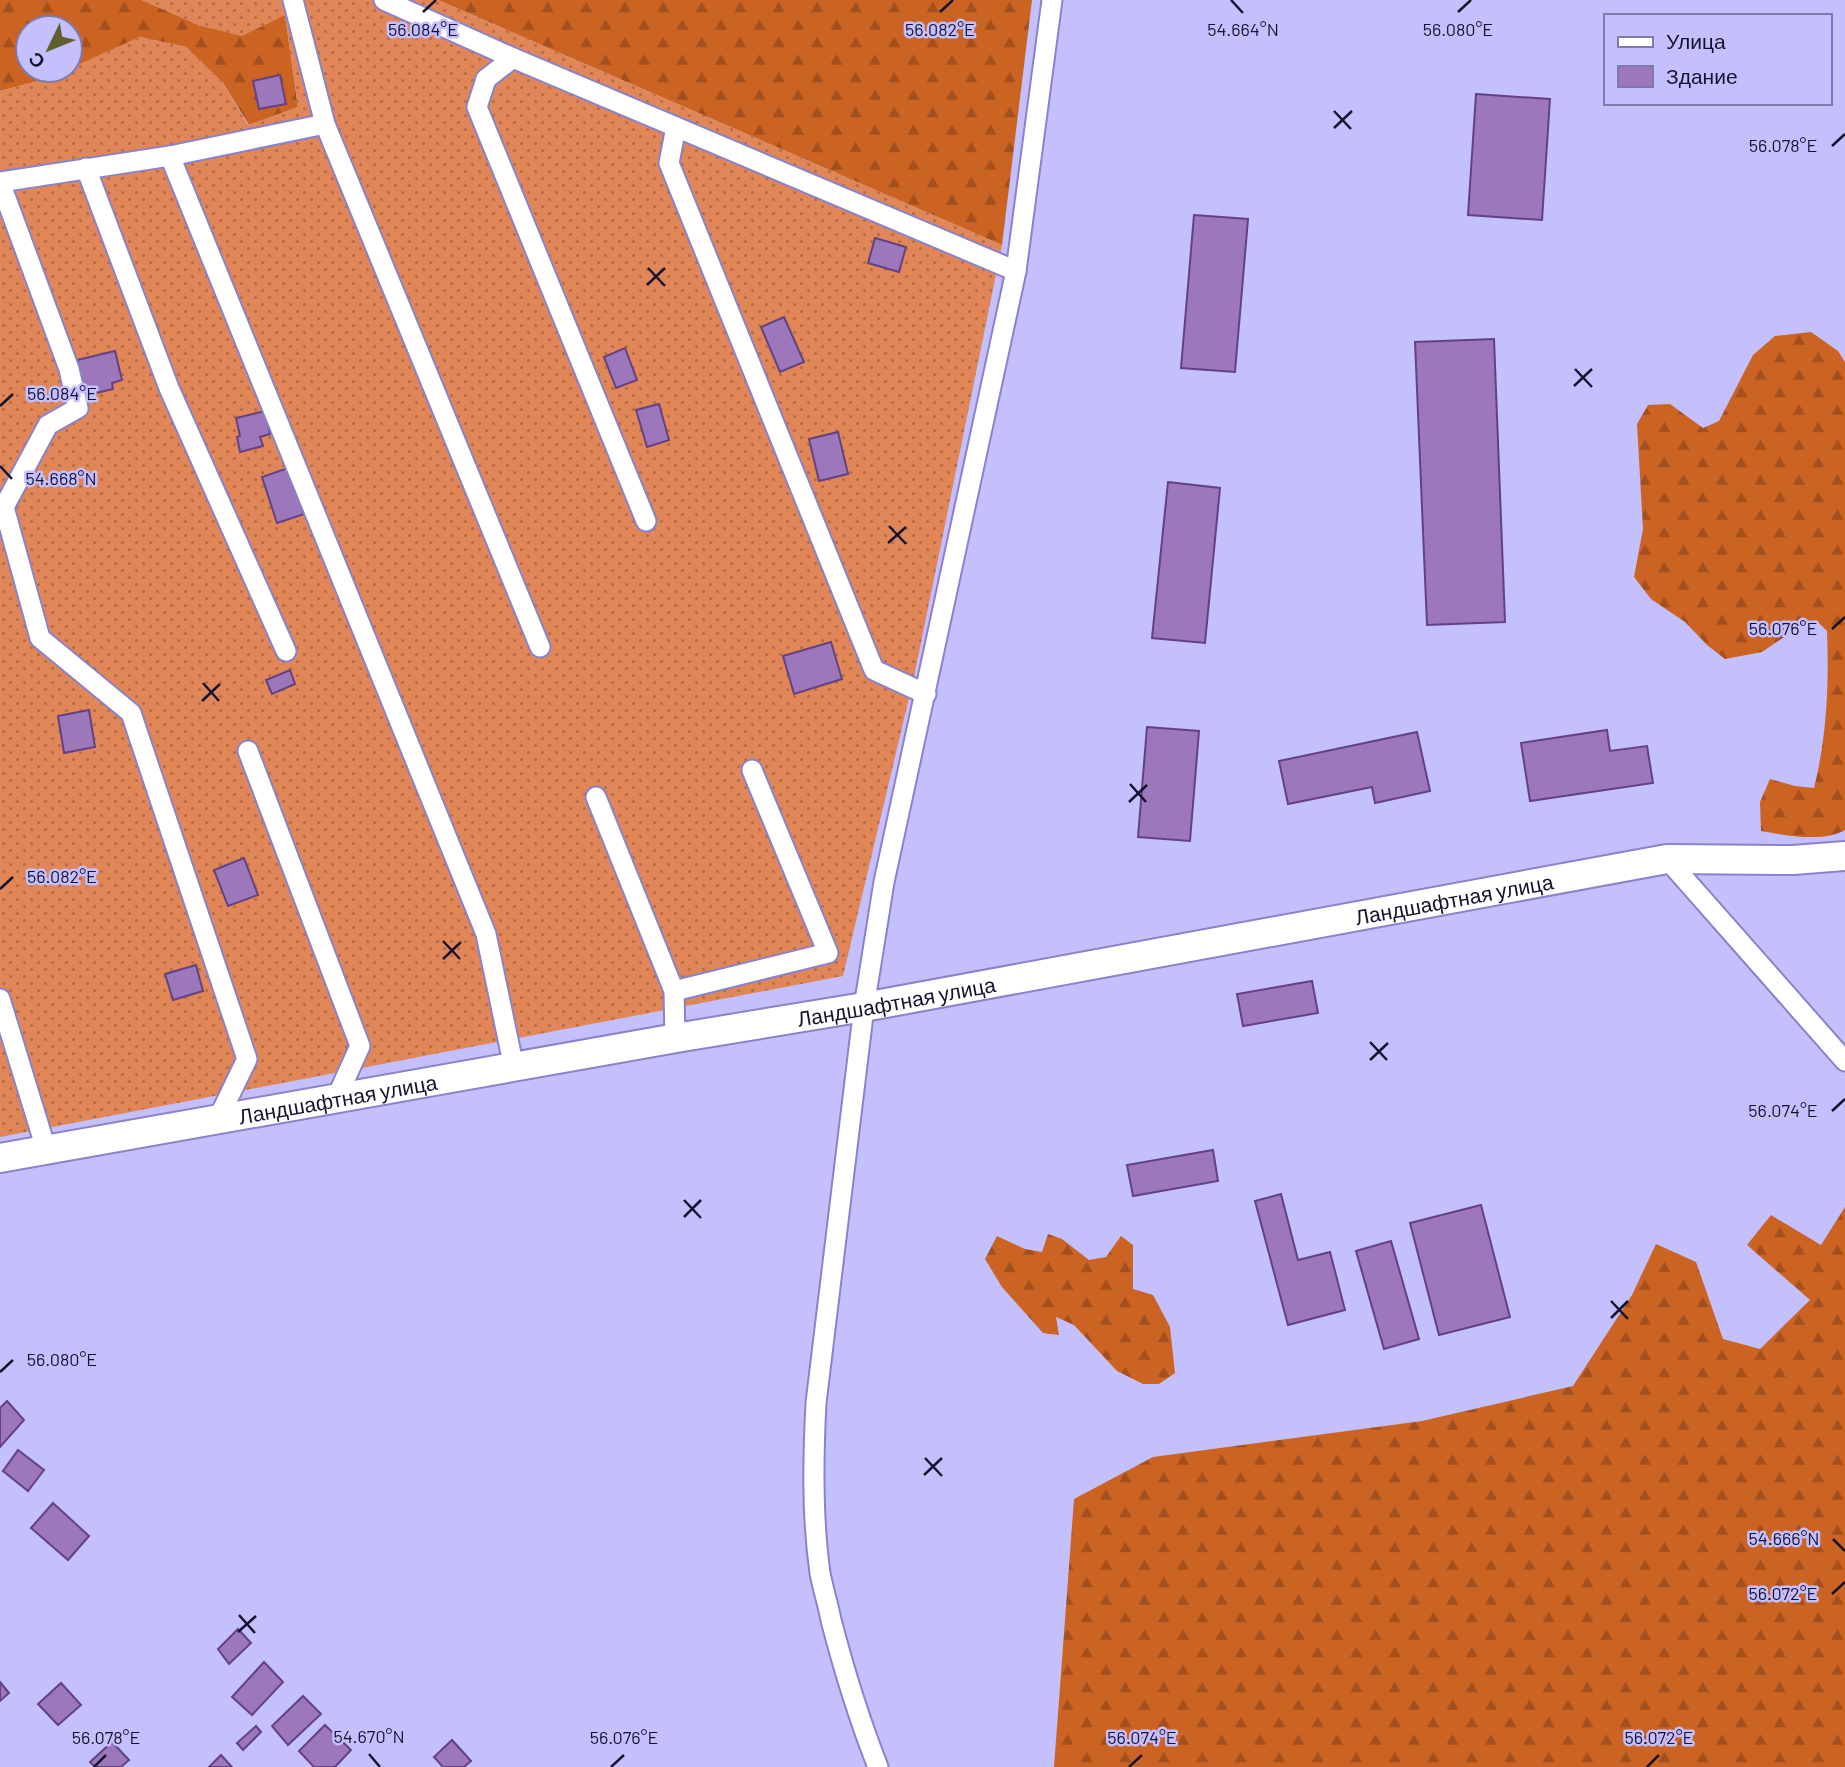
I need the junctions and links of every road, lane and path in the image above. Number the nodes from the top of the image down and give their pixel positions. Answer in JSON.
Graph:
{"nodes":[{"id":1,"x":293,"y":0,"type":"edge"},
{"id":2,"x":384,"y":0,"type":"edge"},
{"id":3,"x":1052,"y":0,"type":"edge"},
{"id":4,"x":513,"y":58,"type":"junction"},
{"id":5,"x":325,"y":124,"type":"junction"},
{"id":6,"x":676,"y":127,"type":"junction"},
{"id":7,"x":170,"y":156,"type":"junction"},
{"id":8,"x":86,"y":168,"type":"junction"},
{"id":9,"x":0,"y":182,"type":"edge"},
{"id":10,"x":1016,"y":271,"type":"junction"},
{"id":11,"x":646,"y":521,"type":"dead end"},
{"id":12,"x":540,"y":647,"type":"dead end"},
{"id":13,"x":286,"y":651,"type":"dead end"},
{"id":14,"x":926,"y":694,"type":"junction"},
{"id":15,"x":248,"y":751,"type":"dead end"},
{"id":16,"x":752,"y":770,"type":"dead end"},
{"id":17,"x":596,"y":797,"type":"dead end"},
{"id":18,"x":1845,"y":856,"type":"edge"},
{"id":19,"x":1667,"y":859,"type":"junction"},
{"id":20,"x":1793,"y":860,"type":"junction"},
{"id":21,"x":1845,"y":867,"type":"edge"},
{"id":22,"x":674,"y":991,"type":"junction"},
{"id":23,"x":0,"y":999,"type":"edge"},
{"id":24,"x":864,"y":1007,"type":"junction"},
{"id":25,"x":675,"y":1038,"type":"junction"},
{"id":26,"x":1845,"y":1062,"type":"edge"},
{"id":27,"x":514,"y":1068,"type":"junction"},
{"id":28,"x":336,"y":1099,"type":"junction"},
{"id":29,"x":218,"y":1119,"type":"junction"},
{"id":30,"x":46,"y":1149,"type":"junction"},
{"id":31,"x":0,"y":1158,"type":"edge"},
{"id":32,"x":878,"y":1767,"type":"edge"}],
"edges":[{"from":1,"to":5,"type":"street"},
{"from":2,"to":4,"type":"street"},
{"from":3,"to":10,"type":"street"},
{"from":4,"to":6,"type":"street"},
{"from":4,"to":11,"type":"street"},
{"from":5,"to":7,"type":"street"},
{"from":5,"to":12,"type":"street"},
{"from":6,"to":10,"type":"street"},
{"from":6,"to":14,"type":"street"},
{"from":7,"to":8,"type":"street"},
{"from":7,"to":27,"type":"street"},
{"from":8,"to":9,"type":"street"},
{"from":8,"to":13,"type":"street"},
{"from":9,"to":29,"type":"street"},
{"from":10,"to":14,"type":"street"},
{"from":14,"to":24,"type":"street"},
{"from":15,"to":28,"type":"street"},
{"from":16,"to":22,"type":"street"},
{"from":17,"to":22,"type":"street"},
{"from":18,"to":20,"type":"street"},
{"from":19,"to":20,"type":"street","name":"Ландшафтная улица"},
{"from":19,"to":24,"type":"street","name":"Ландшафтная улица"},
{"from":19,"to":26,"type":"street"},
{"from":20,"to":21,"type":"street"},
{"from":22,"to":25,"type":"street"},
{"from":23,"to":30,"type":"street"},
{"from":24,"to":25,"type":"street","name":"Ландшафтная улица"},
{"from":24,"to":32,"type":"street"},
{"from":25,"to":27,"type":"street","name":"Ландшафтная улица"},
{"from":27,"to":28,"type":"street","name":"Ландшафтная улица"},
{"from":28,"to":29,"type":"street","name":"Ландшафтная улица"},
{"from":29,"to":30,"type":"street","name":"Ландшафтная улица"},
{"from":30,"to":31,"type":"street","name":"Ландшафтная улица"}]}
